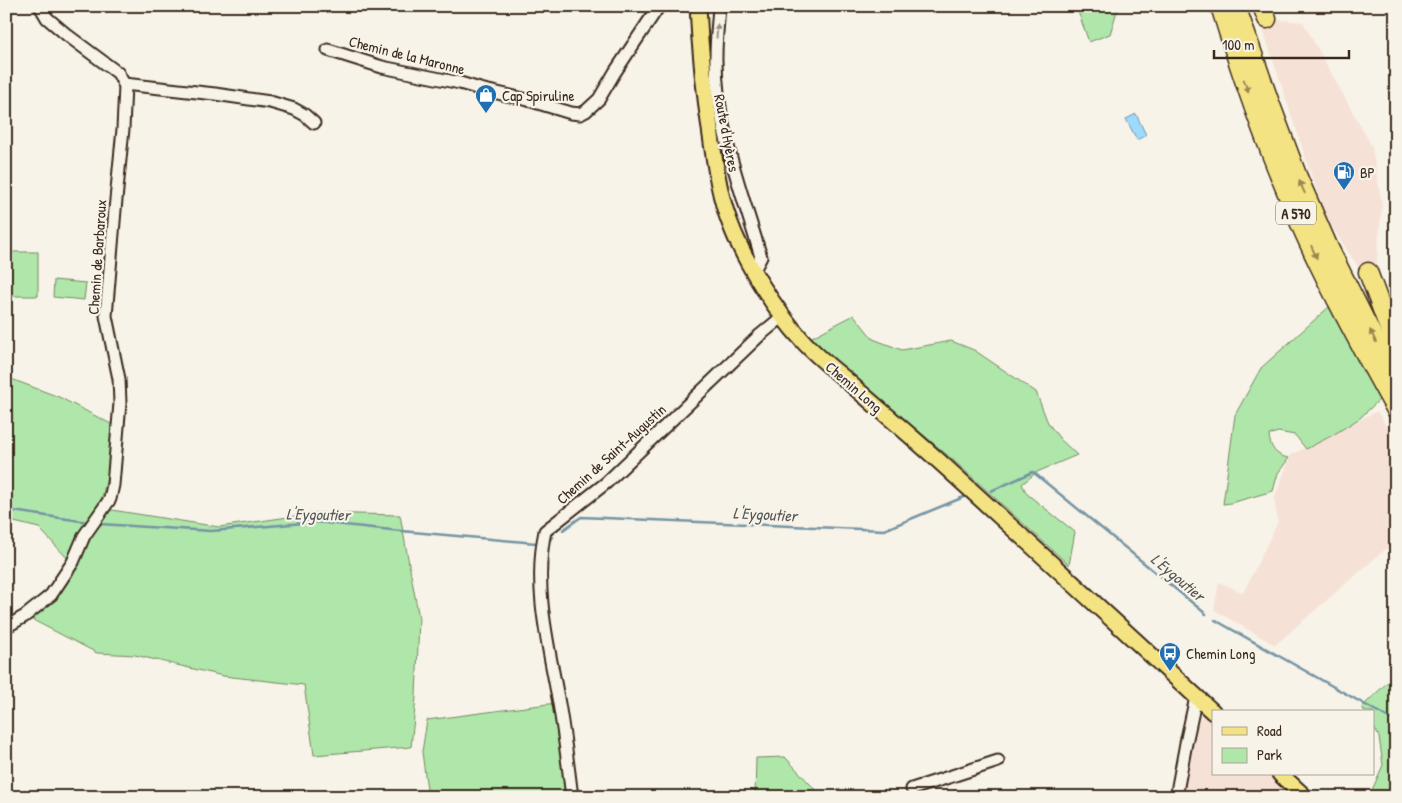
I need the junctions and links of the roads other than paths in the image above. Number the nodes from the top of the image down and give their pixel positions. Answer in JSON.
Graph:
{"nodes":[{"id":1,"x":40,"y":6,"type":"edge"},
{"id":2,"x":659,"y":6,"type":"edge"},
{"id":3,"x":698,"y":6,"type":"edge"},
{"id":4,"x":719,"y":6,"type":"edge"},
{"id":5,"x":1220,"y":6,"type":"edge"},
{"id":6,"x":1236,"y":6,"type":"edge"},
{"id":7,"x":328,"y":50,"type":"dead end"},
{"id":8,"x":124,"y":84,"type":"junction"},
{"id":9,"x":314,"y":123,"type":"dead end"},
{"id":10,"x":742,"y":249,"type":"joint"},
{"id":11,"x":754,"y":272,"type":"junction"},
{"id":12,"x":1368,"y":272,"type":"dead end"},
{"id":13,"x":782,"y":317,"type":"junction"},
{"id":14,"x":1396,"y":347,"type":"edge"},
{"id":15,"x":1396,"y":380,"type":"edge"},
{"id":16,"x":1396,"y":410,"type":"edge"},
{"id":17,"x":6,"y":627,"type":"edge"},
{"id":18,"x":1196,"y":697,"type":"junction"},
{"id":19,"x":1212,"y":711,"type":"edge"},
{"id":20,"x":998,"y":761,"type":"dead end"},
{"id":21,"x":1282,"y":776,"type":"edge"},
{"id":22,"x":912,"y":789,"type":"dead end"},
{"id":23,"x":572,"y":797,"type":"edge"},
{"id":24,"x":1176,"y":797,"type":"edge"},
{"id":25,"x":1305,"y":797,"type":"edge"}],
"edges":[{"from":1,"to":8,"type":"street"},
{"from":2,"to":7,"type":"street","name":"Chemin de la Maronne"},
{"from":3,"to":10,"type":"main road","name":"Route d'Hyères"},
{"from":11,"to":4,"type":"street","name":"Route d'Hyères","one_way":true},
{"from":5,"to":16,"type":"highway","number":"A 570","one_way":true},
{"from":15,"to":6,"type":"highway","number":"A 570","one_way":true},
{"from":8,"to":9,"type":"street"},
{"from":8,"to":17,"type":"street","name":"Chemin de Barbaroux"},
{"from":10,"to":11,"type":"main road","name":"Chemin Long"},
{"from":11,"to":13,"type":"main road","name":"Chemin Long"},
{"from":12,"to":14,"type":"highway"},
{"from":13,"to":18,"type":"main road","name":"Chemin Long"},
{"from":13,"to":23,"type":"street","name":"Chemin de Saint-Augustin"},
{"from":18,"to":19,"type":"main road","name":"Chemin Long"},
{"from":18,"to":24,"type":"street"},
{"from":20,"to":22,"type":"street"},
{"from":21,"to":25,"type":"main road"}]}
